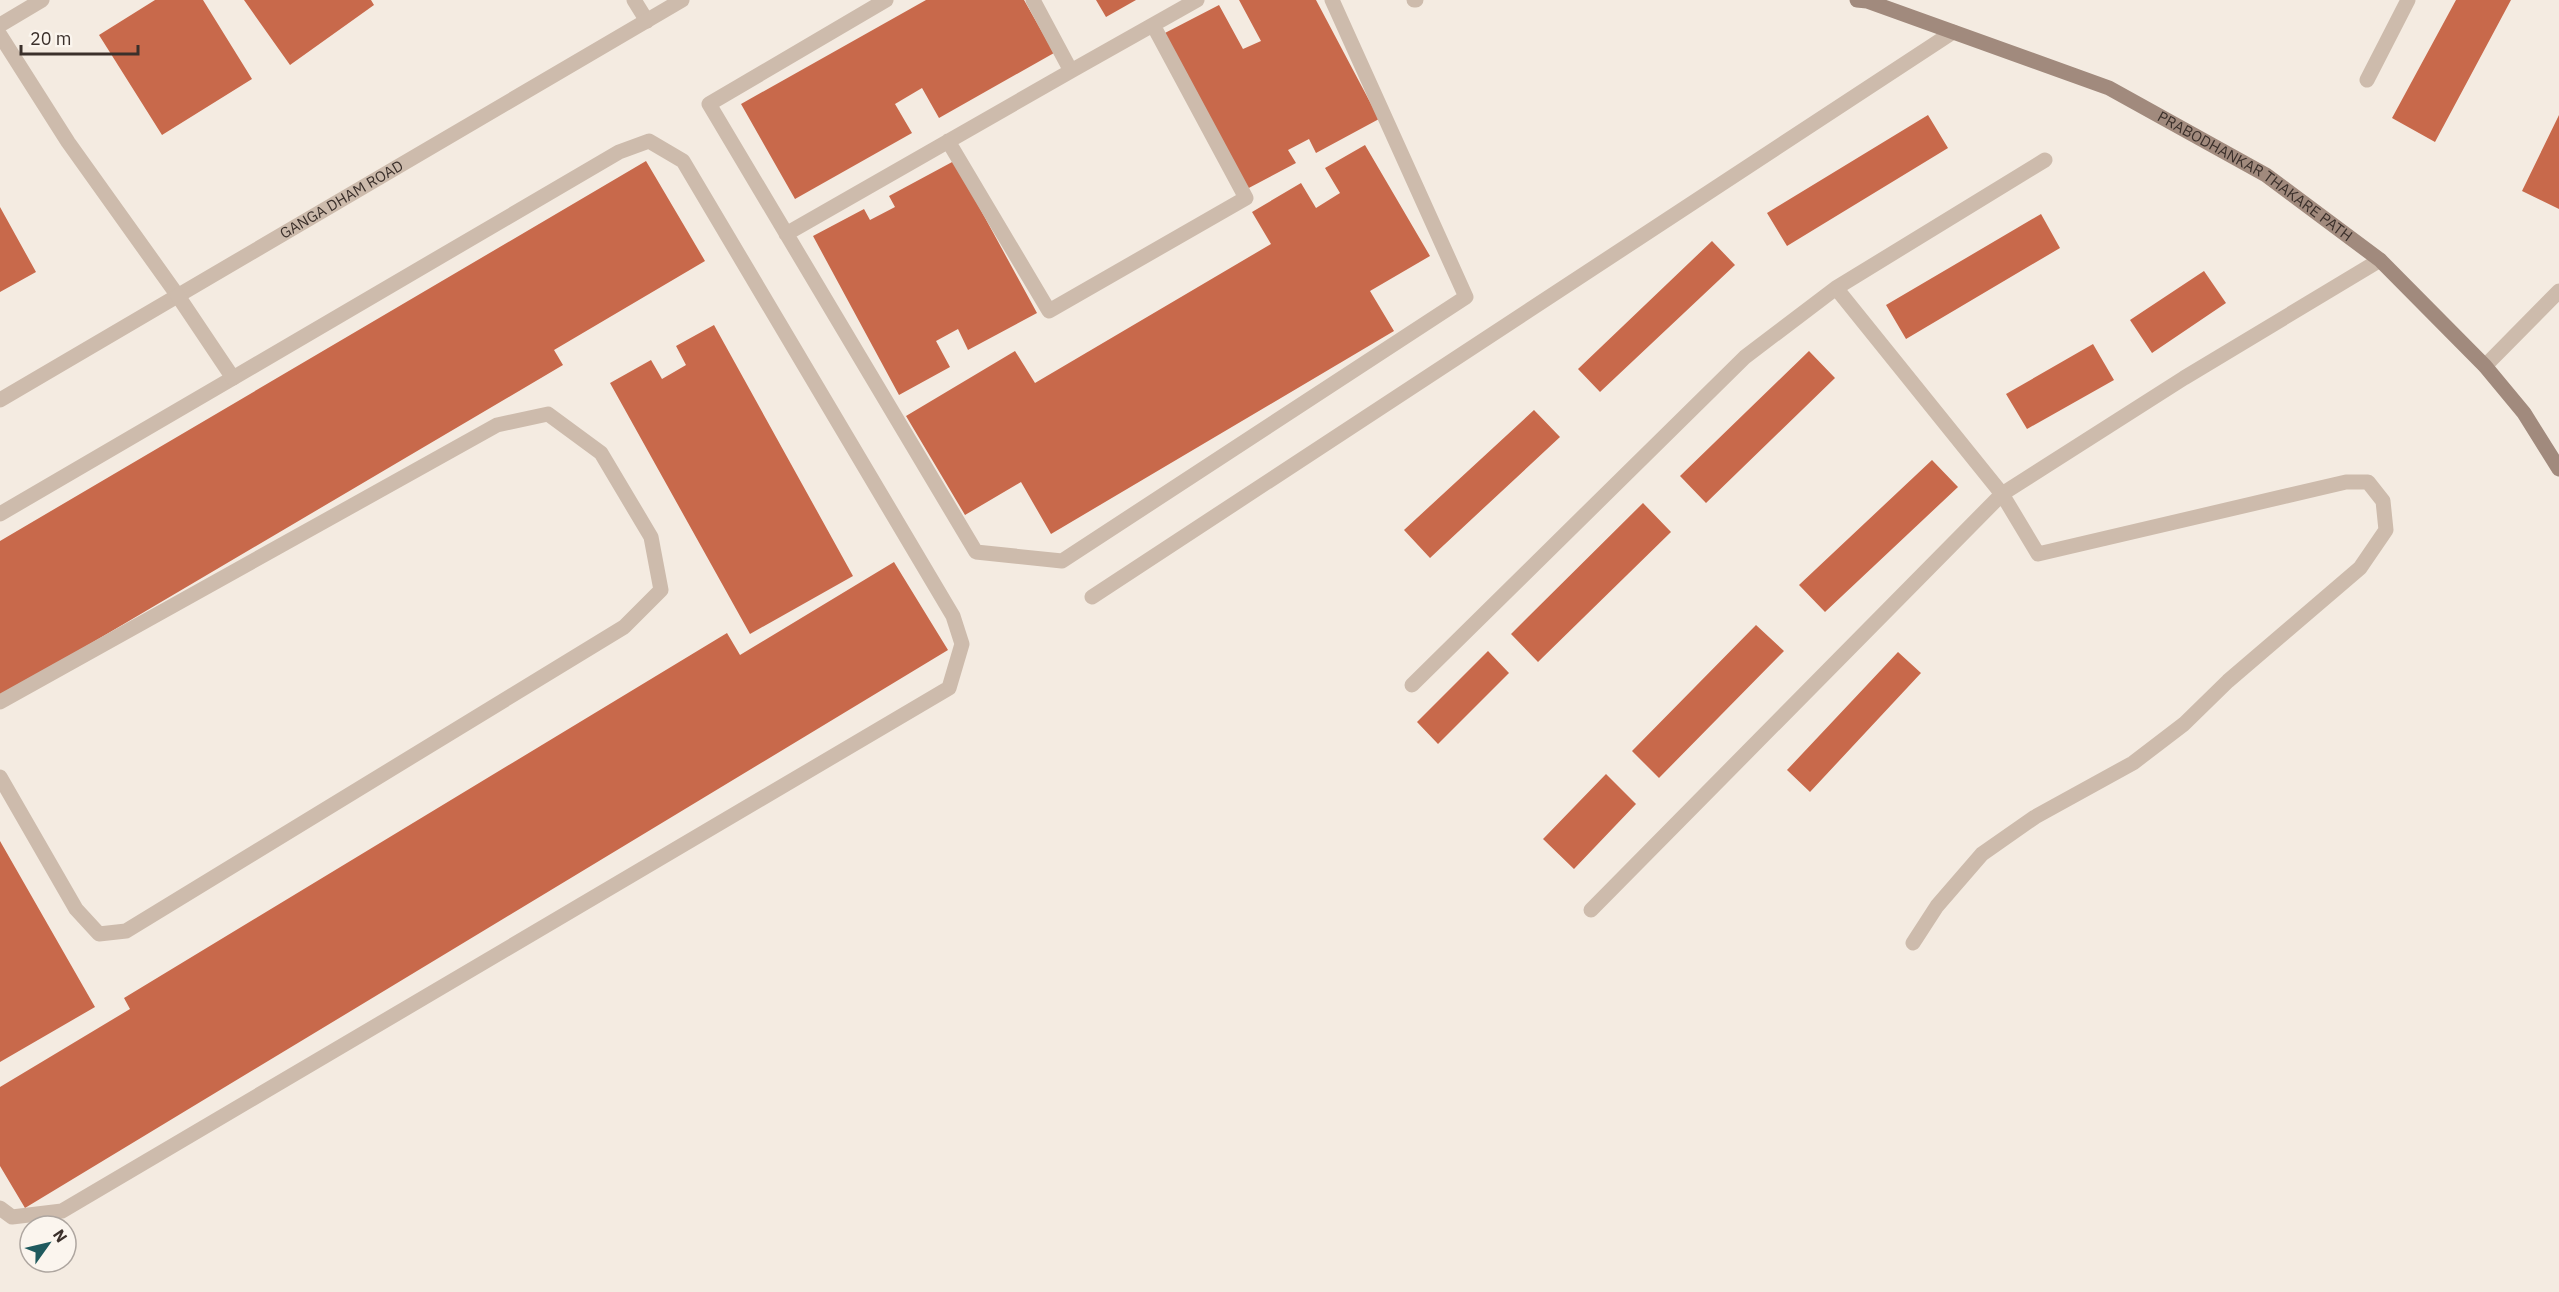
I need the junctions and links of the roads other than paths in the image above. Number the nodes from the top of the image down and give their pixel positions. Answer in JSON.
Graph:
{"nodes":[{"id":1,"x":42,"y":0,"type":"edge"},
{"id":2,"x":634,"y":0,"type":"edge"},
{"id":3,"x":682,"y":0,"type":"edge"},
{"id":4,"x":885,"y":0,"type":"edge"},
{"id":5,"x":1033,"y":0,"type":"edge"},
{"id":6,"x":1197,"y":0,"type":"edge"},
{"id":7,"x":1332,"y":0,"type":"edge"},
{"id":8,"x":1864,"y":0,"type":"edge"},
{"id":9,"x":2408,"y":0,"type":"edge"},
{"id":10,"x":647,"y":21,"type":"junction"},
{"id":11,"x":0,"y":25,"type":"edge"},
{"id":12,"x":1153,"y":25,"type":"junction"},
{"id":13,"x":1953,"y":32,"type":"junction"},
{"id":14,"x":0,"y":35,"type":"edge"},
{"id":15,"x":1071,"y":71,"type":"junction"},
{"id":16,"x":2367,"y":80,"type":"dead end"},
{"id":17,"x":948,"y":141,"type":"junction"},
{"id":18,"x":2045,"y":159,"type":"dead end"},
{"id":19,"x":786,"y":234,"type":"junction"},
{"id":20,"x":2380,"y":260,"type":"junction"},
{"id":21,"x":1836,"y":288,"type":"junction"},
{"id":22,"x":2559,"y":291,"type":"edge"},
{"id":23,"x":178,"y":296,"type":"junction"},
{"id":24,"x":2485,"y":366,"type":"junction"},
{"id":25,"x":233,"y":378,"type":"junction"},
{"id":26,"x":0,"y":400,"type":"edge"},
{"id":27,"x":2559,"y":469,"type":"edge"},
{"id":28,"x":2002,"y":494,"type":"junction"},
{"id":29,"x":0,"y":514,"type":"edge"},
{"id":30,"x":1092,"y":597,"type":"dead end"},
{"id":31,"x":1412,"y":685,"type":"dead end"},
{"id":32,"x":0,"y":702,"type":"edge"},
{"id":33,"x":0,"y":777,"type":"edge"},
{"id":34,"x":1591,"y":910,"type":"dead end"},
{"id":35,"x":1913,"y":943,"type":"dead end"},
{"id":36,"x":0,"y":1208,"type":"edge"}],
"edges":[{"from":1,"to":11,"type":"street"},
{"from":2,"to":10,"type":"street"},
{"from":3,"to":10,"type":"street","name":"GANGA DHAM ROAD"},
{"from":4,"to":19,"type":"street"},
{"from":5,"to":15,"type":"street"},
{"from":6,"to":12,"type":"street"},
{"from":7,"to":19,"type":"street"},
{"from":8,"to":13,"type":"main road","name":"PRABODHANKAR THAKARE PATH"},
{"from":9,"to":16,"type":"street"},
{"from":10,"to":23,"type":"street","name":"GANGA DHAM ROAD"},
{"from":12,"to":15,"type":"street"},
{"from":12,"to":17,"type":"street"},
{"from":13,"to":20,"type":"main road","name":"PRABODHANKAR THAKARE PATH"},
{"from":13,"to":30,"type":"street"},
{"from":14,"to":23,"type":"street"},
{"from":15,"to":17,"type":"street"},
{"from":17,"to":19,"type":"street"},
{"from":18,"to":21,"type":"street"},
{"from":20,"to":24,"type":"main road","name":"PRABODHANKAR THAKARE PATH"},
{"from":20,"to":28,"type":"street"},
{"from":21,"to":28,"type":"street"},
{"from":21,"to":31,"type":"street"},
{"from":22,"to":24,"type":"street"},
{"from":23,"to":25,"type":"street"},
{"from":23,"to":26,"type":"street","name":"GANGA DHAM ROAD"},
{"from":24,"to":27,"type":"main road","name":"PRABODHANKAR THAKARE PATH"},
{"from":25,"to":29,"type":"street"},
{"from":25,"to":36,"type":"street"},
{"from":28,"to":34,"type":"street"},
{"from":28,"to":35,"type":"street"},
{"from":32,"to":33,"type":"street"}]}
